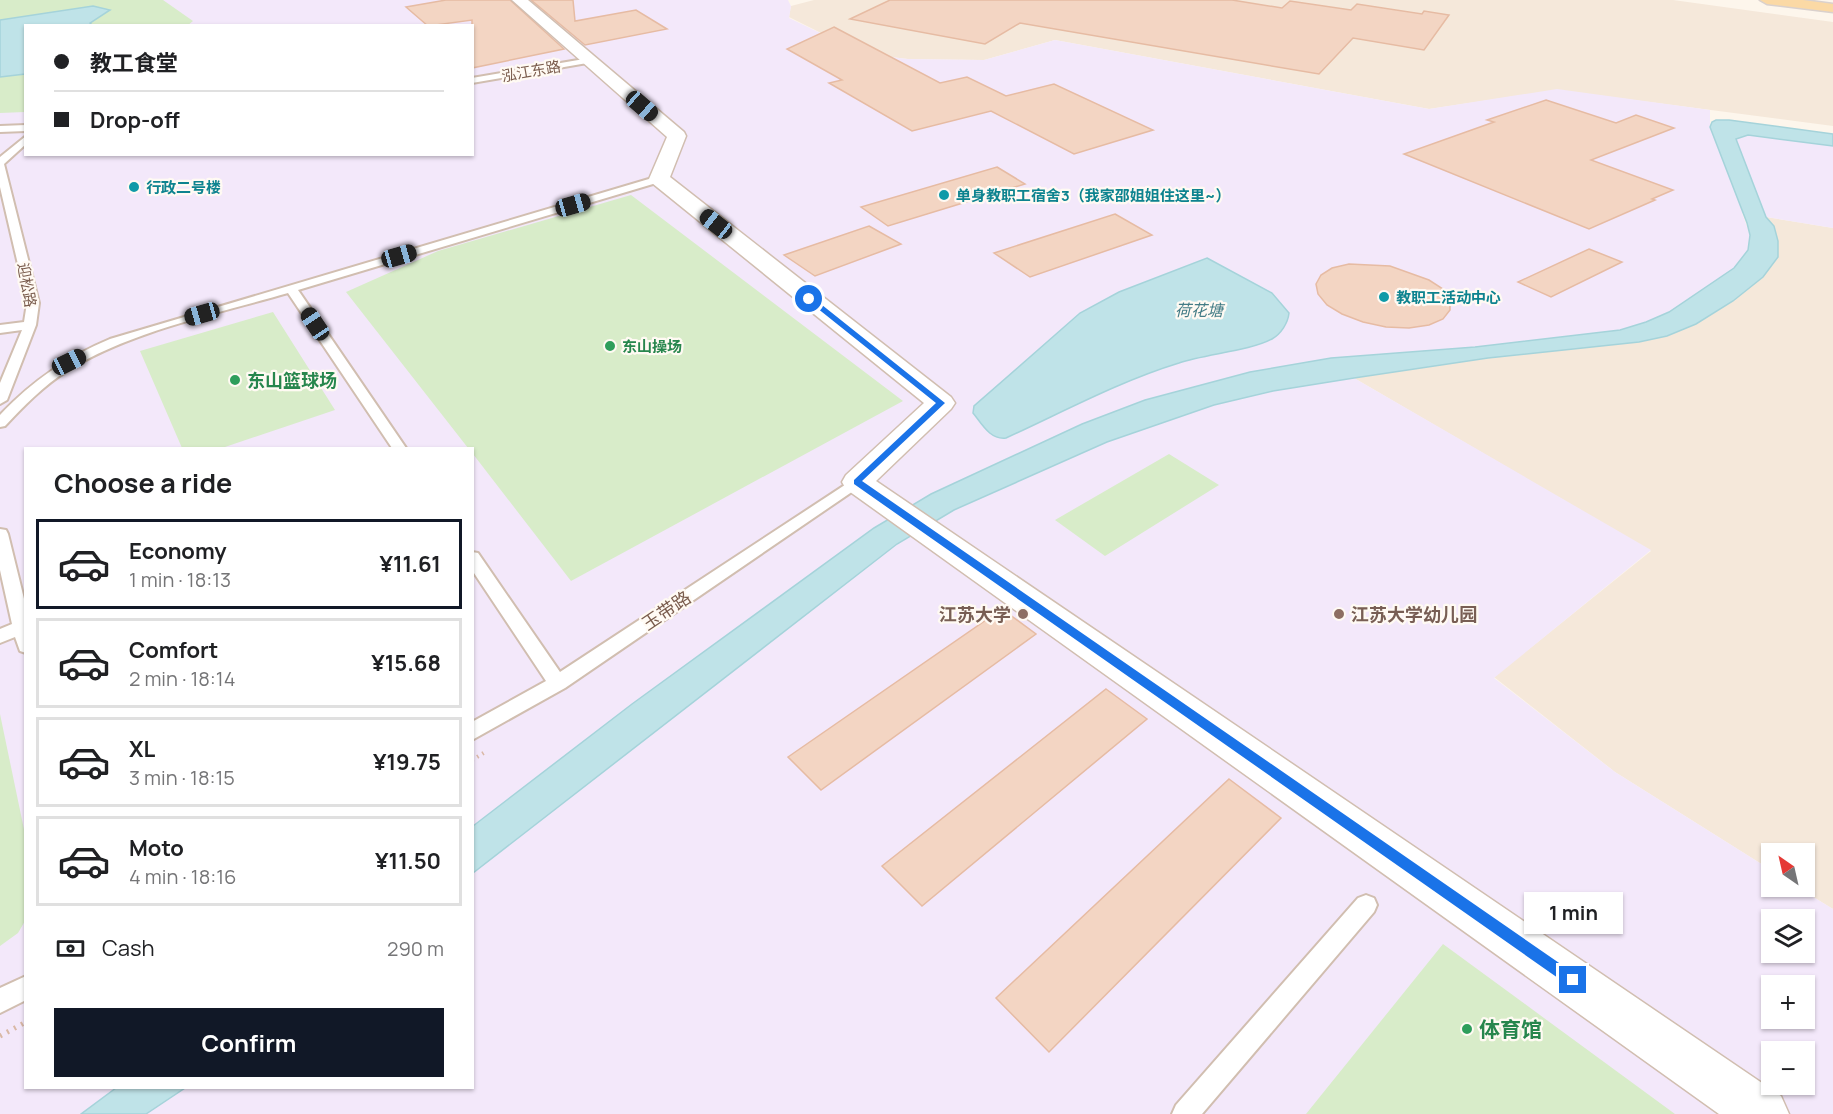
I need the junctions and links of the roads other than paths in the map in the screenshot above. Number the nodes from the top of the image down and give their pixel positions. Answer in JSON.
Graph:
{"nodes":[{"id":1,"x":519,"y":0,"type":"edge"},
{"id":2,"x":1767,"y":0,"type":"edge"},
{"id":3,"x":1809,"y":0,"type":"edge"},
{"id":4,"x":1833,"y":3,"type":"edge"},
{"id":5,"x":1833,"y":8,"type":"edge"},
{"id":6,"x":590,"y":60,"type":"junction"},
{"id":7,"x":474,"y":81,"type":"edge"},
{"id":8,"x":24,"y":128,"type":"edge"},
{"id":9,"x":0,"y":129,"type":"edge"},
{"id":10,"x":24,"y":140,"type":"edge"},
{"id":11,"x":0,"y":164,"type":"edge"},
{"id":12,"x":659,"y":179,"type":"junction"},
{"id":13,"x":291,"y":288,"type":"junction"},
{"id":14,"x":30,"y":324,"type":"junction"},
{"id":15,"x":0,"y":329,"type":"edge"},
{"id":16,"x":0,"y":400,"type":"edge"},
{"id":17,"x":0,"y":423,"type":"edge"},
{"id":18,"x":398,"y":447,"type":"edge"},
{"id":19,"x":857,"y":482,"type":"junction"},
{"id":20,"x":0,"y":534,"type":"edge"},
{"id":21,"x":474,"y":560,"type":"edge"},
{"id":22,"x":21,"y":628,"type":"junction"},
{"id":23,"x":0,"y":636,"type":"edge"},
{"id":24,"x":24,"y":639,"type":"edge"},
{"id":25,"x":558,"y":683,"type":"junction"},
{"id":26,"x":474,"y":731,"type":"edge"},
{"id":27,"x":1366,"y":905,"type":"dead end"},
{"id":28,"x":24,"y":988,"type":"edge"},
{"id":29,"x":0,"y":1001,"type":"edge"},
{"id":30,"x":1185,"y":1114,"type":"edge"},
{"id":31,"x":1762,"y":1114,"type":"edge"}],
"edges":[{"from":1,"to":6,"type":"street"},
{"from":2,"to":5,"type":"main road"},
{"from":3,"to":4,"type":"main road"},
{"from":6,"to":7,"type":"lane","name":"泓江东路"},
{"from":6,"to":12,"type":"street"},
{"from":8,"to":9,"type":"lane"},
{"from":10,"to":11,"type":"lane","name":"迎松路"},
{"from":11,"to":14,"type":"lane","name":"迎松路"},
{"from":12,"to":13,"type":"lane"},
{"from":12,"to":19,"type":"street"},
{"from":13,"to":17,"type":"lane"},
{"from":13,"to":18,"type":"lane"},
{"from":14,"to":15,"type":"lane"},
{"from":14,"to":16,"type":"lane","name":"迎松路"},
{"from":19,"to":25,"type":"lane","name":"玉带路"},
{"from":19,"to":31,"type":"street"},
{"from":20,"to":22,"type":"lane"},
{"from":21,"to":25,"type":"lane"},
{"from":22,"to":23,"type":"lane"},
{"from":22,"to":24,"type":"lane"},
{"from":25,"to":26,"type":"lane","name":"玉带路"},
{"from":27,"to":30,"type":"lane"},
{"from":28,"to":29,"type":"lane"}]}
